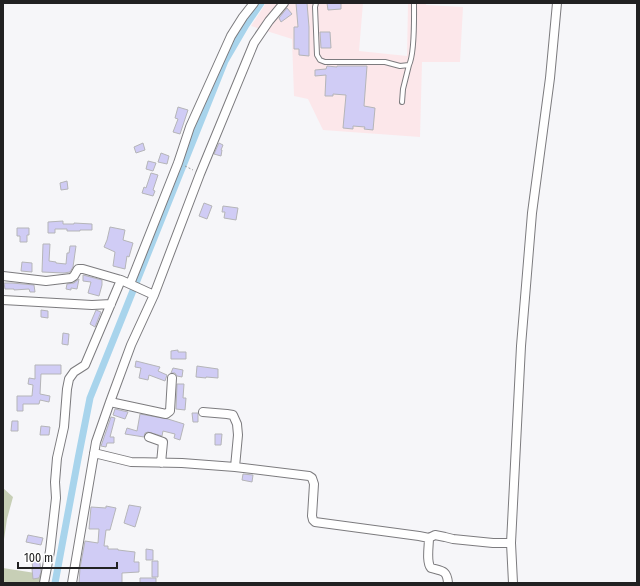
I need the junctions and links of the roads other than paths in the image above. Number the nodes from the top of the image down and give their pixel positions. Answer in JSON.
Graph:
{"nodes":[{"id":1,"x":254,"y":3,"type":"edge"},
{"id":2,"x":284,"y":3,"type":"edge"},
{"id":3,"x":316,"y":3,"type":"edge"},
{"id":4,"x":414,"y":3,"type":"edge"},
{"id":5,"x":557,"y":3,"type":"edge"},
{"id":6,"x":410,"y":65,"type":"junction"},
{"id":7,"x":402,"y":102,"type":"dead end"},
{"id":8,"x":3,"y":276,"type":"edge"},
{"id":9,"x":121,"y":280,"type":"junction"},
{"id":10,"x":132,"y":285,"type":"junction"},
{"id":11,"x":151,"y":294,"type":"junction"},
{"id":12,"x":3,"y":300,"type":"edge"},
{"id":13,"x":111,"y":304,"type":"junction"},
{"id":14,"x":172,"y":378,"type":"dead end"},
{"id":15,"x":110,"y":402,"type":"junction"},
{"id":16,"x":202,"y":412,"type":"dead end"},
{"id":17,"x":149,"y":437,"type":"dead end"},
{"id":18,"x":94,"y":453,"type":"junction"},
{"id":19,"x":162,"y":463,"type":"junction"},
{"id":20,"x":235,"y":467,"type":"junction"},
{"id":21,"x":429,"y":538,"type":"junction"},
{"id":22,"x":511,"y":543,"type":"junction"},
{"id":23,"x":44,"y":583,"type":"edge"},
{"id":24,"x":72,"y":583,"type":"edge"},
{"id":25,"x":448,"y":583,"type":"edge"},
{"id":26,"x":513,"y":583,"type":"edge"}],
"edges":[{"from":1,"to":10,"type":"street"},
{"from":2,"to":11,"type":"street"},
{"from":3,"to":6,"type":"lane"},
{"from":4,"to":6,"type":"lane"},
{"from":5,"to":22,"type":"street"},
{"from":6,"to":7,"type":"lane"},
{"from":8,"to":9,"type":"street"},
{"from":9,"to":10,"type":"street"},
{"from":9,"to":13,"type":"street"},
{"from":10,"to":11,"type":"street"},
{"from":11,"to":15,"type":"street"},
{"from":12,"to":13,"type":"street"},
{"from":13,"to":23,"type":"street"},
{"from":14,"to":15,"type":"street"},
{"from":15,"to":18,"type":"street"},
{"from":16,"to":20,"type":"street"},
{"from":17,"to":19,"type":"street"},
{"from":18,"to":19,"type":"street"},
{"from":18,"to":24,"type":"street"},
{"from":19,"to":20,"type":"street"},
{"from":20,"to":21,"type":"street"},
{"from":21,"to":22,"type":"street"},
{"from":21,"to":25,"type":"street"},
{"from":22,"to":26,"type":"street"}]}
